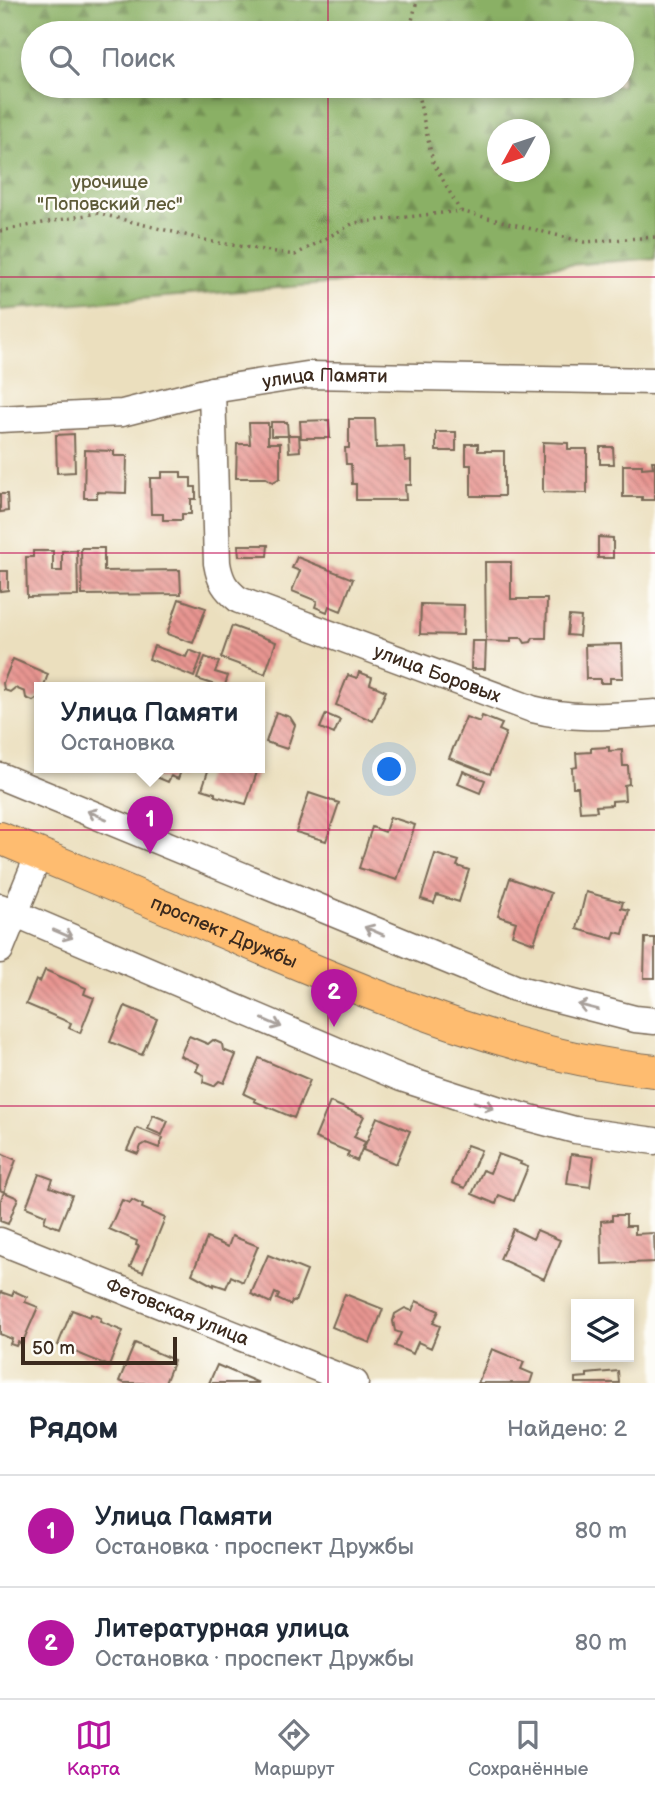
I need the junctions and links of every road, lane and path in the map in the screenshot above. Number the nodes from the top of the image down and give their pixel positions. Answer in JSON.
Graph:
{"nodes":[{"id":1,"x":417,"y":0,"type":"edge"},
{"id":2,"x":412,"y":21,"type":"edge"},
{"id":3,"x":419,"y":98,"type":"edge"},
{"id":4,"x":460,"y":211,"type":"junction"},
{"id":5,"x":0,"y":231,"type":"edge"},
{"id":6,"x":655,"y":237,"type":"edge"},
{"id":7,"x":655,"y":381,"type":"edge"},
{"id":8,"x":212,"y":390,"type":"junction"},
{"id":9,"x":0,"y":419,"type":"edge"},
{"id":10,"x":655,"y":713,"type":"edge"},
{"id":11,"x":0,"y":776,"type":"edge"},
{"id":12,"x":0,"y":838,"type":"edge"},
{"id":13,"x":39,"y":854,"type":"junction"},
{"id":14,"x":8,"y":910,"type":"edge"},
{"id":15,"x":0,"y":950,"type":"edge"},
{"id":16,"x":655,"y":1021,"type":"edge"},
{"id":17,"x":655,"y":1071,"type":"edge"},
{"id":18,"x":655,"y":1141,"type":"edge"},
{"id":19,"x":0,"y":1241,"type":"edge"},
{"id":20,"x":355,"y":1383,"type":"edge"}],
"edges":[{"from":1,"to":2,"type":"path"},
{"from":3,"to":4,"type":"path"},
{"from":4,"to":5,"type":"path"},
{"from":4,"to":6,"type":"path"},
{"from":7,"to":8,"type":"street","name":"улица Памяти"},
{"from":8,"to":9,"type":"street","name":"улица Памяти"},
{"from":8,"to":10,"type":"street","name":"улица Боровых"},
{"from":16,"to":11,"type":"street","one_way":true},
{"from":12,"to":13,"type":"main road","name":"проспект Дружбы"},
{"from":13,"to":14,"type":"street"},
{"from":13,"to":17,"type":"main road","name":"проспект Дружбы"},
{"from":14,"to":15,"type":"street"},
{"from":14,"to":18,"type":"street","one_way":true},
{"from":19,"to":20,"type":"street","name":"Фетовская улица"}]}
